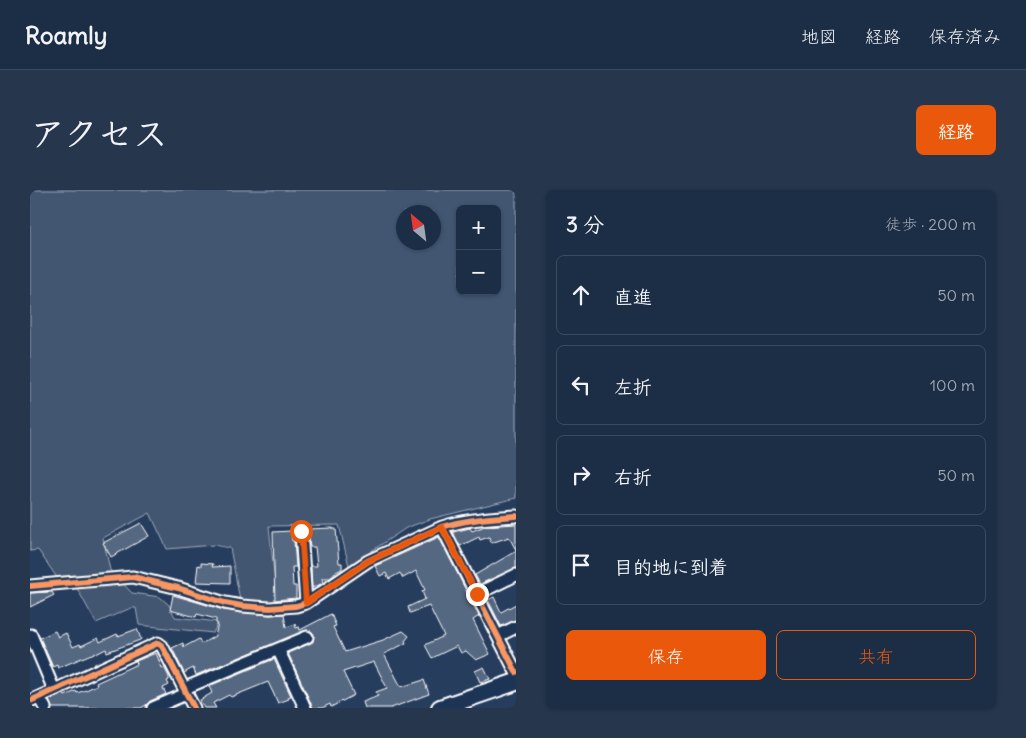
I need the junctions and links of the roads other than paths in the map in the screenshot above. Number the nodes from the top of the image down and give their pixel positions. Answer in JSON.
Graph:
{"nodes":[{"id":1,"x":516,"y":516,"type":"edge"},
{"id":2,"x":442,"y":527,"type":"junction"},
{"id":3,"x":301,"y":531,"type":"dead end"},
{"id":4,"x":516,"y":574,"type":"edge"},
{"id":5,"x":30,"y":586,"type":"edge"},
{"id":6,"x":477,"y":594,"type":"junction"},
{"id":7,"x":306,"y":603,"type":"junction"},
{"id":8,"x":516,"y":627,"type":"edge"},
{"id":9,"x":30,"y":635,"type":"edge"},
{"id":10,"x":307,"y":636,"type":"dead end"},
{"id":11,"x":498,"y":636,"type":"junction"},
{"id":12,"x":278,"y":649,"type":"junction"},
{"id":13,"x":516,"y":672,"type":"edge"},
{"id":14,"x":516,"y":682,"type":"edge"},
{"id":15,"x":54,"y":690,"type":"junction"},
{"id":16,"x":188,"y":690,"type":"junction"},
{"id":17,"x":35,"y":699,"type":"edge"},
{"id":18,"x":45,"y":708,"type":"edge"},
{"id":19,"x":153,"y":708,"type":"edge"},
{"id":20,"x":194,"y":708,"type":"edge"},
{"id":21,"x":305,"y":708,"type":"edge"},
{"id":22,"x":440,"y":708,"type":"edge"}],
"edges":[{"from":1,"to":2,"type":"street"},
{"from":2,"to":6,"type":"street"},
{"from":2,"to":7,"type":"street"},
{"from":3,"to":7,"type":"street"},
{"from":4,"to":6,"type":"street"},
{"from":5,"to":7,"type":"street"},
{"from":6,"to":11,"type":"street"},
{"from":8,"to":11,"type":"street"},
{"from":9,"to":15,"type":"street"},
{"from":10,"to":12,"type":"street"},
{"from":11,"to":13,"type":"street"},
{"from":12,"to":16,"type":"street"},
{"from":12,"to":21,"type":"street"},
{"from":14,"to":22,"type":"street"},
{"from":15,"to":16,"type":"street"},
{"from":15,"to":17,"type":"street"},
{"from":16,"to":19,"type":"street"},
{"from":16,"to":20,"type":"street"},
{"from":17,"to":18,"type":"street"}]}
